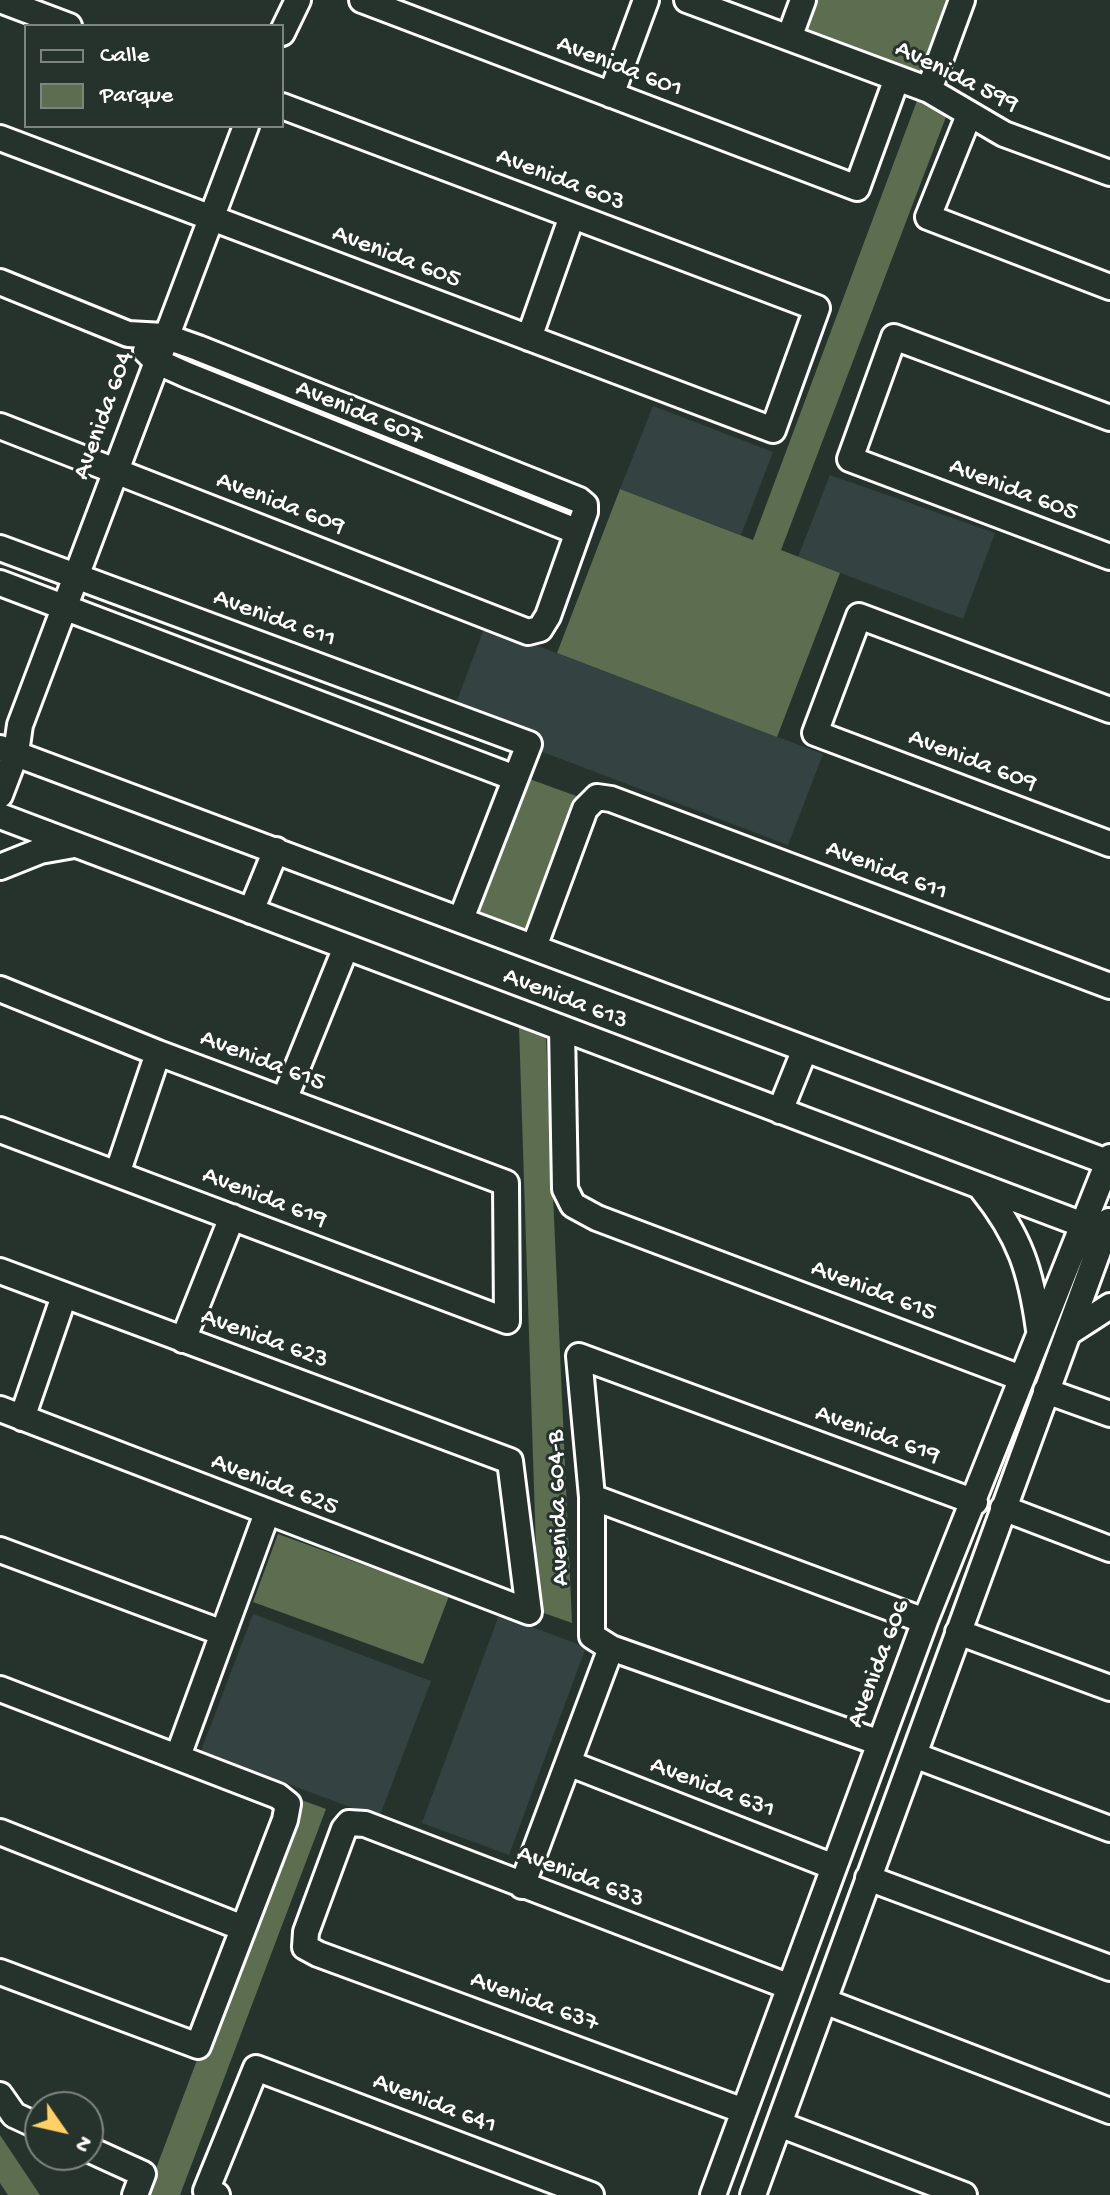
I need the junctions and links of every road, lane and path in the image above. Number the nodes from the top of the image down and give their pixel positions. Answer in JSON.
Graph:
{"nodes":[{"id":1,"x":0,"y":0,"type":"edge"},
{"id":2,"x":362,"y":0,"type":"edge"},
{"id":3,"x":646,"y":0,"type":"edge"},
{"id":4,"x":687,"y":0,"type":"edge"},
{"id":5,"x":803,"y":0,"type":"edge"},
{"id":6,"x":962,"y":0,"type":"edge"},
{"id":7,"x":294,"y":2,"type":"edge"},
{"id":8,"x":64,"y":24,"type":"edge"},
{"id":9,"x":284,"y":28,"type":"edge"},
{"id":10,"x":789,"y":38,"type":"junction"},
{"id":11,"x":897,"y":78,"type":"junction"},
{"id":12,"x":929,"y":90,"type":"junction"},
{"id":13,"x":611,"y":95,"type":"junction"},
{"id":14,"x":284,"y":107,"type":"edge"},
{"id":15,"x":969,"y":115,"type":"junction"},
{"id":16,"x":245,"y":128,"type":"edge"},
{"id":17,"x":0,"y":138,"type":"edge"},
{"id":18,"x":1110,"y":173,"type":"edge"},
{"id":19,"x":572,"y":216,"type":"junction"},
{"id":20,"x":210,"y":218,"type":"junction"},
{"id":21,"x":0,"y":282,"type":"edge"},
{"id":22,"x":1110,"y":287,"type":"edge"},
{"id":23,"x":128,"y":334,"type":"junction"},
{"id":24,"x":164,"y":336,"type":"junction"},
{"id":25,"x":529,"y":338,"type":"junction"},
{"id":26,"x":156,"y":361,"type":"junction"},
{"id":27,"x":1110,"y":418,"type":"edge"},
{"id":28,"x":0,"y":426,"type":"edge"},
{"id":29,"x":773,"y":430,"type":"joint"},
{"id":30,"x":114,"y":471,"type":"junction"},
{"id":31,"x":578,"y":532,"type":"junction"},
{"id":32,"x":0,"y":548,"type":"edge"},
{"id":33,"x":1110,"y":557,"type":"edge"},
{"id":34,"x":77,"y":577,"type":"junction"},
{"id":35,"x":0,"y":583,"type":"edge"},
{"id":36,"x":65,"y":609,"type":"junction"},
{"id":37,"x":1110,"y":710,"type":"edge"},
{"id":38,"x":5,"y":749,"type":"edge"},
{"id":39,"x":515,"y":778,"type":"junction"},
{"id":40,"x":0,"y":795,"type":"edge"},
{"id":41,"x":0,"y":816,"type":"edge"},
{"id":42,"x":1110,"y":844,"type":"edge"},
{"id":43,"x":76,"y":845,"type":"junction"},
{"id":44,"x":276,"y":850,"type":"junction"},
{"id":45,"x":0,"y":867,"type":"edge"},
{"id":46,"x":251,"y":911,"type":"junction"},
{"id":47,"x":461,"y":919,"type":"junction"},
{"id":48,"x":346,"y":947,"type":"junction"},
{"id":49,"x":534,"y":947,"type":"junction"},
{"id":50,"x":1110,"y":986,"type":"edge"},
{"id":51,"x":0,"y":989,"type":"edge"},
{"id":52,"x":562,"y":1029,"type":"junction"},
{"id":53,"x":805,"y":1049,"type":"junction"},
{"id":54,"x":158,"y":1053,"type":"junction"},
{"id":55,"x":284,"y":1100,"type":"junction"},
{"id":56,"x":780,"y":1111,"type":"junction"},
{"id":57,"x":0,"y":1130,"type":"edge"},
{"id":58,"x":1109,"y":1161,"type":"edge"},
{"id":59,"x":117,"y":1174,"type":"junction"},
{"id":60,"x":980,"y":1187,"type":"junction"},
{"id":61,"x":232,"y":1217,"type":"junction"},
{"id":62,"x":1080,"y":1225,"type":"junction"},
{"id":63,"x":1108,"y":1228,"type":"edge"},
{"id":64,"x":0,"y":1271,"type":"edge"},
{"id":65,"x":64,"y":1296,"type":"junction"},
{"id":66,"x":1051,"y":1302,"type":"junction"},
{"id":67,"x":1110,"y":1306,"type":"edge"},
{"id":68,"x":507,"y":1321,"type":"joint"},
{"id":69,"x":1074,"y":1322,"type":"junction"},
{"id":70,"x":1039,"y":1332,"type":"junction"},
{"id":71,"x":183,"y":1340,"type":"junction"},
{"id":72,"x":579,"y":1356,"type":"joint"},
{"id":73,"x":1021,"y":1378,"type":"junction"},
{"id":74,"x":1046,"y":1391,"type":"junction"},
{"id":75,"x":11,"y":1413,"type":"edge"},
{"id":76,"x":1110,"y":1414,"type":"edge"},
{"id":77,"x":510,"y":1461,"type":"joint"},
{"id":78,"x":592,"y":1497,"type":"junction"},
{"id":79,"x":975,"y":1502,"type":"junction"},
{"id":80,"x":1003,"y":1508,"type":"junction"},
{"id":81,"x":267,"y":1513,"type":"junction"},
{"id":82,"x":1110,"y":1549,"type":"edge"},
{"id":83,"x":0,"y":1550,"type":"edge"},
{"id":84,"x":529,"y":1612,"type":"joint"},
{"id":85,"x":925,"y":1621,"type":"junction"},
{"id":86,"x":958,"y":1632,"type":"junction"},
{"id":87,"x":223,"y":1633,"type":"junction"},
{"id":88,"x":611,"y":1648,"type":"junction"},
{"id":89,"x":1110,"y":1688,"type":"edge"},
{"id":90,"x":0,"y":1689,"type":"edge"},
{"id":91,"x":880,"y":1743,"type":"junction"},
{"id":92,"x":914,"y":1755,"type":"junction"},
{"id":93,"x":178,"y":1756,"type":"junction"},
{"id":94,"x":568,"y":1763,"type":"junction"},
{"id":95,"x":854,"y":1814,"type":"junction"},
{"id":96,"x":888,"y":1826,"type":"junction"},
{"id":97,"x":1110,"y":1829,"type":"edge"},
{"id":98,"x":0,"y":1832,"type":"edge"},
{"id":99,"x":834,"y":1867,"type":"junction"},
{"id":100,"x":868,"y":1878,"type":"junction"},
{"id":101,"x":522,"y":1886,"type":"junction"},
{"id":102,"x":243,"y":1928,"type":"junction"},
{"id":103,"x":305,"y":1947,"type":"joint"},
{"id":104,"x":1110,"y":1968,"type":"edge"},
{"id":105,"x":0,"y":1972,"type":"edge"},
{"id":106,"x":790,"y":1987,"type":"junction"},
{"id":107,"x":824,"y":2001,"type":"junction"},
{"id":108,"x":7,"y":2105,"type":"edge"},
{"id":109,"x":744,"y":2111,"type":"junction"},
{"id":110,"x":1110,"y":2111,"type":"edge"},
{"id":111,"x":24,"y":2116,"type":"edge"},
{"id":112,"x":779,"y":2124,"type":"junction"},
{"id":113,"x":104,"y":2160,"type":"edge"},
{"id":114,"x":139,"y":2185,"type":"edge"},
{"id":115,"x":212,"y":2193,"type":"edge"},
{"id":116,"x":591,"y":2195,"type":"edge"},
{"id":117,"x":713,"y":2195,"type":"edge"},
{"id":118,"x":753,"y":2195,"type":"edge"},
{"id":119,"x":964,"y":2195,"type":"edge"}],
"edges":[{"from":1,"to":8,"type":"street"},
{"from":2,"to":13,"type":"street","name":"Avenida 601"},
{"from":3,"to":13,"type":"street"},
{"from":4,"to":10,"type":"street","name":"Avenida 599"},
{"from":5,"to":10,"type":"street"},
{"from":6,"to":12,"type":"street"},
{"from":7,"to":9,"type":"street"},
{"from":10,"to":11,"type":"street","name":"Avenida 599"},
{"from":11,"to":12,"type":"street","name":"Avenida 599"},
{"from":11,"to":13,"type":"street","name":"Avenida 601"},
{"from":12,"to":15,"type":"street","name":"Avenida 599"},
{"from":14,"to":19,"type":"street","name":"Avenida 603"},
{"from":15,"to":18,"type":"street","name":"Avenida 599"},
{"from":15,"to":22,"type":"street"},
{"from":16,"to":20,"type":"street","name":"Avenida 604"},
{"from":17,"to":20,"type":"street","name":"Avenida 605"},
{"from":19,"to":25,"type":"street"},
{"from":19,"to":29,"type":"street","name":"Avenida 603"},
{"from":20,"to":24,"type":"street","name":"Avenida 604"},
{"from":20,"to":25,"type":"street","name":"Avenida 605"},
{"from":21,"to":23,"type":"street","name":"Avenida 607"},
{"from":23,"to":24,"type":"street","name":"Avenida 607"},
{"from":23,"to":26,"type":"street","name":"Avenida 607"},
{"from":24,"to":26,"type":"street","name":"Avenida 604"},
{"from":24,"to":31,"type":"street","name":"Avenida 607"},
{"from":25,"to":29,"type":"street","name":"Avenida 605"},
{"from":26,"to":30,"type":"street","name":"Avenida 604"},
{"from":26,"to":31,"type":"street","name":"Avenida 607"},
{"from":27,"to":33,"type":"street","name":"Avenida 605"},
{"from":28,"to":30,"type":"street","name":"Avenida 609"},
{"from":30,"to":31,"type":"street","name":"Avenida 609"},
{"from":30,"to":34,"type":"street","name":"Avenida 604"},
{"from":32,"to":34,"type":"street","name":"Avenida 611"},
{"from":34,"to":36,"type":"street","name":"Avenida 604"},
{"from":34,"to":39,"type":"street","name":"Avenida 611"},
{"from":35,"to":36,"type":"street"},
{"from":36,"to":38,"type":"street","name":"Avenida 604"},
{"from":36,"to":39,"type":"street"},
{"from":37,"to":42,"type":"street","name":"Avenida 609"},
{"from":38,"to":40,"type":"street","name":"Avenida 604"},
{"from":38,"to":44,"type":"street","name":"Avenida 613"},
{"from":39,"to":47,"type":"street"},
{"from":41,"to":43,"type":"street","name":"Avenida 613"},
{"from":43,"to":45,"type":"street"},
{"from":43,"to":46,"type":"street","name":"Avenida 613"},
{"from":44,"to":46,"type":"street"},
{"from":44,"to":47,"type":"street","name":"Avenida 613"},
{"from":46,"to":48,"type":"street","name":"Avenida 613"},
{"from":47,"to":49,"type":"street","name":"Avenida 613"},
{"from":48,"to":52,"type":"street","name":"Avenida 613"},
{"from":48,"to":55,"type":"street"},
{"from":49,"to":50,"type":"street","name":"Avenida 611"},
{"from":49,"to":53,"type":"street","name":"Avenida 613"},
{"from":51,"to":54,"type":"street","name":"Avenida 615"},
{"from":52,"to":56,"type":"street","name":"Avenida 613"},
{"from":52,"to":73,"type":"street","name":"Avenida 615"},
{"from":53,"to":56,"type":"street"},
{"from":53,"to":58,"type":"street","name":"Avenida 613"},
{"from":54,"to":55,"type":"street","name":"Avenida 615"},
{"from":54,"to":59,"type":"street"},
{"from":55,"to":68,"type":"street","name":"Avenida 615"},
{"from":56,"to":60,"type":"street","name":"Avenida 613"},
{"from":57,"to":59,"type":"street","name":"Avenida 619"},
{"from":58,"to":62,"type":"street","name":"Avenida 606"},
{"from":59,"to":61,"type":"street","name":"Avenida 619"},
{"from":60,"to":62,"type":"street","name":"Avenida 613"},
{"from":60,"to":70,"type":"street"},
{"from":61,"to":68,"type":"street","name":"Avenida 619"},
{"from":61,"to":71,"type":"street"},
{"from":62,"to":63,"type":"street","name":"Avenida 613"},
{"from":62,"to":66,"type":"street","name":"Avenida 606"},
{"from":63,"to":69,"type":"street"},
{"from":64,"to":65,"type":"street","name":"Avenida 623"},
{"from":65,"to":71,"type":"street","name":"Avenida 623"},
{"from":65,"to":75,"type":"street"},
{"from":66,"to":69,"type":"street"},
{"from":66,"to":70,"type":"street","name":"Avenida 606"},
{"from":67,"to":69,"type":"street"},
{"from":69,"to":74,"type":"street"},
{"from":70,"to":73,"type":"street","name":"Avenida 606"},
{"from":71,"to":77,"type":"street","name":"Avenida 623"},
{"from":72,"to":78,"type":"street","name":"Avenida 604-B"},
{"from":72,"to":79,"type":"street","name":"Avenida 619"},
{"from":73,"to":79,"type":"street","name":"Avenida 606"},
{"from":74,"to":76,"type":"street"},
{"from":74,"to":80,"type":"street"},
{"from":75,"to":81,"type":"street","name":"Avenida 625"},
{"from":77,"to":84,"type":"street","name":"Avenida 604-B"},
{"from":78,"to":85,"type":"street"},
{"from":78,"to":88,"type":"street","name":"Avenida 604-B"},
{"from":79,"to":85,"type":"street","name":"Avenida 606"},
{"from":80,"to":82,"type":"street"},
{"from":80,"to":86,"type":"street"},
{"from":81,"to":84,"type":"street","name":"Avenida 625"},
{"from":81,"to":87,"type":"street"},
{"from":83,"to":87,"type":"street"},
{"from":85,"to":91,"type":"street","name":"Avenida 606"},
{"from":86,"to":89,"type":"street"},
{"from":86,"to":92,"type":"street"},
{"from":87,"to":93,"type":"street"},
{"from":88,"to":91,"type":"street"},
{"from":88,"to":94,"type":"street"},
{"from":90,"to":93,"type":"street"},
{"from":91,"to":95,"type":"street","name":"Avenida 606"},
{"from":92,"to":96,"type":"street"},
{"from":92,"to":97,"type":"street"},
{"from":93,"to":102,"type":"street"},
{"from":94,"to":99,"type":"street","name":"Avenida 631"},
{"from":94,"to":101,"type":"street"},
{"from":95,"to":96,"type":"street"},
{"from":95,"to":99,"type":"street","name":"Avenida 606"},
{"from":96,"to":100,"type":"street"},
{"from":98,"to":102,"type":"street"},
{"from":99,"to":106,"type":"street","name":"Avenida 606"},
{"from":100,"to":104,"type":"street"},
{"from":100,"to":107,"type":"street"},
{"from":101,"to":103,"type":"street","name":"Avenida 633"},
{"from":101,"to":106,"type":"street","name":"Avenida 633"},
{"from":102,"to":105,"type":"street"},
{"from":103,"to":109,"type":"street","name":"Avenida 637"},
{"from":106,"to":109,"type":"street","name":"Avenida 606"},
{"from":107,"to":110,"type":"street"},
{"from":107,"to":112,"type":"street"},
{"from":108,"to":111,"type":"street"},
{"from":109,"to":117,"type":"street","name":"Avenida 606"},
{"from":112,"to":118,"type":"street"},
{"from":112,"to":119,"type":"street"},
{"from":113,"to":114,"type":"street"},
{"from":115,"to":116,"type":"street","name":"Avenida 641"}]}
